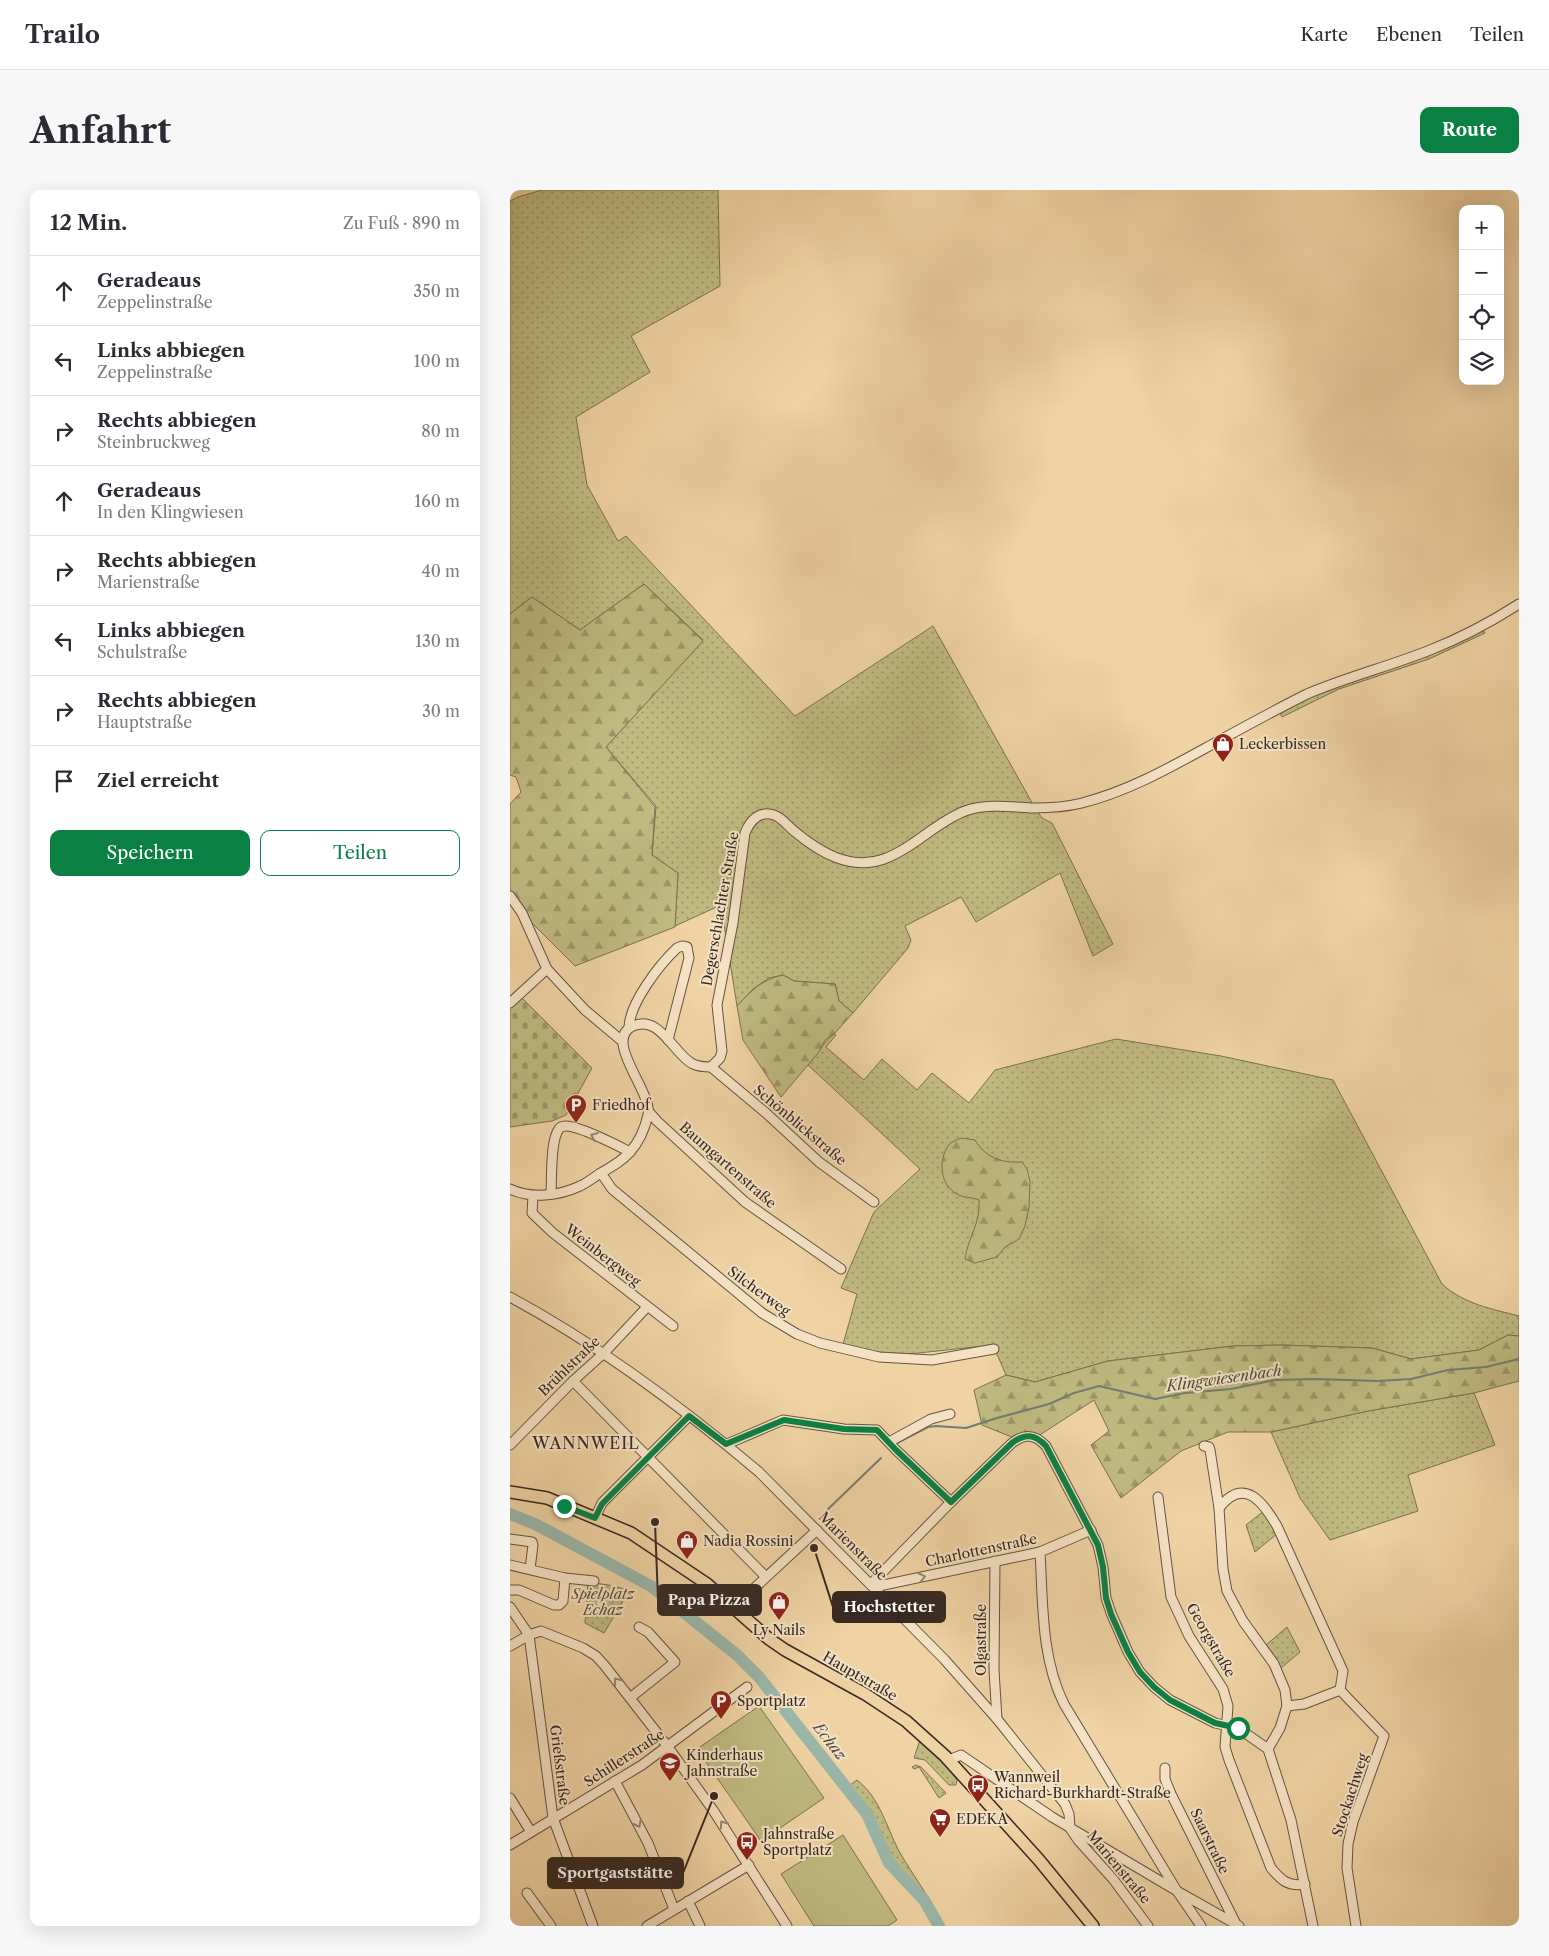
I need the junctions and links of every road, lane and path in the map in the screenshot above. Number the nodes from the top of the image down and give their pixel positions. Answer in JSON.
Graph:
{"nodes":[{"id":1,"x":1519,"y":604,"type":"edge"},
{"id":2,"x":510,"y":896,"type":"edge"},
{"id":3,"x":547,"y":969,"type":"junction"},
{"id":4,"x":510,"y":1003,"type":"edge"},
{"id":5,"x":629,"y":1028,"type":"junction"},
{"id":6,"x":668,"y":1040,"type":"junction"},
{"id":7,"x":622,"y":1041,"type":"junction"},
{"id":8,"x":711,"y":1067,"type":"junction"},
{"id":9,"x":649,"y":1112,"type":"junction"},
{"id":10,"x":630,"y":1152,"type":"junction"},
{"id":11,"x":601,"y":1173,"type":"junction"},
{"id":12,"x":510,"y":1189,"type":"edge"},
{"id":13,"x":551,"y":1194,"type":"junction"},
{"id":14,"x":533,"y":1196,"type":"junction"},
{"id":15,"x":874,"y":1202,"type":"dead end"},
{"id":16,"x":841,"y":1268,"type":"dead end"},
{"id":17,"x":510,"y":1297,"type":"edge"},
{"id":18,"x":647,"y":1307,"type":"junction"},
{"id":19,"x":673,"y":1326,"type":"dead end"},
{"id":20,"x":994,"y":1348,"type":"dead end"},
{"id":21,"x":604,"y":1353,"type":"junction"},
{"id":22,"x":574,"y":1381,"type":"junction"},
{"id":23,"x":950,"y":1414,"type":"dead end"},
{"id":24,"x":689,"y":1416,"type":"junction"},
{"id":25,"x":513,"y":1441,"type":"edge"},
{"id":26,"x":889,"y":1442,"type":"junction"},
{"id":27,"x":726,"y":1444,"type":"junction"},
{"id":28,"x":1204,"y":1446,"type":"dead end"},
{"id":29,"x":648,"y":1458,"type":"junction"},
{"id":30,"x":510,"y":1492,"type":"edge"},
{"id":31,"x":1158,"y":1497,"type":"dead end"},
{"id":32,"x":951,"y":1502,"type":"junction"},
{"id":33,"x":1219,"y":1508,"type":"junction"},
{"id":34,"x":595,"y":1518,"type":"junction"},
{"id":35,"x":817,"y":1530,"type":"junction"},
{"id":36,"x":1091,"y":1530,"type":"junction"},
{"id":37,"x":510,"y":1539,"type":"edge"},
{"id":38,"x":1040,"y":1552,"type":"junction"},
{"id":39,"x":995,"y":1561,"type":"junction"},
{"id":40,"x":510,"y":1565,"type":"edge"},
{"id":41,"x":530,"y":1569,"type":"junction"},
{"id":42,"x":765,"y":1576,"type":"junction"},
{"id":43,"x":565,"y":1578,"type":"junction"},
{"id":44,"x":594,"y":1581,"type":"dead end"},
{"id":45,"x":873,"y":1585,"type":"junction"},
{"id":46,"x":510,"y":1590,"type":"edge"},
{"id":47,"x":734,"y":1606,"type":"junction"},
{"id":48,"x":510,"y":1607,"type":"edge"},
{"id":49,"x":639,"y":1628,"type":"dead end"},
{"id":50,"x":530,"y":1634,"type":"junction"},
{"id":51,"x":510,"y":1646,"type":"edge"},
{"id":52,"x":747,"y":1687,"type":"dead end"},
{"id":53,"x":1340,"y":1690,"type":"junction"},
{"id":54,"x":630,"y":1698,"type":"junction"},
{"id":55,"x":1287,"y":1706,"type":"junction"},
{"id":56,"x":998,"y":1719,"type":"junction"},
{"id":57,"x":1227,"y":1725,"type":"junction"},
{"id":58,"x":668,"y":1747,"type":"junction"},
{"id":59,"x":1268,"y":1749,"type":"junction"},
{"id":60,"x":949,"y":1760,"type":"junction"},
{"id":61,"x":1165,"y":1768,"type":"dead end"},
{"id":62,"x":615,"y":1781,"type":"junction"},
{"id":63,"x":510,"y":1798,"type":"edge"},
{"id":64,"x":554,"y":1818,"type":"junction"},
{"id":65,"x":1070,"y":1828,"type":"junction"},
{"id":66,"x":531,"y":1832,"type":"junction"},
{"id":67,"x":510,"y":1845,"type":"edge"},
{"id":68,"x":749,"y":1865,"type":"junction"},
{"id":69,"x":1304,"y":1884,"type":"junction"},
{"id":70,"x":1177,"y":1891,"type":"junction"},
{"id":71,"x":527,"y":1894,"type":"dead end"},
{"id":72,"x":688,"y":1901,"type":"junction"},
{"id":73,"x":674,"y":1909,"type":"junction"},
{"id":74,"x":652,"y":1925,"type":"edge"},
{"id":75,"x":1237,"y":1925,"type":"edge"},
{"id":76,"x":551,"y":1926,"type":"edge"},
{"id":77,"x":593,"y":1926,"type":"edge"},
{"id":78,"x":700,"y":1926,"type":"edge"},
{"id":79,"x":787,"y":1926,"type":"edge"},
{"id":80,"x":1093,"y":1926,"type":"edge"},
{"id":81,"x":1148,"y":1926,"type":"edge"},
{"id":82,"x":1201,"y":1926,"type":"edge"},
{"id":83,"x":1313,"y":1926,"type":"edge"},
{"id":84,"x":1356,"y":1926,"type":"edge"}],
"edges":[{"from":1,"to":8,"type":"street","name":"Degerschlachter Straße"},
{"from":2,"to":3,"type":"street"},
{"from":3,"to":4,"type":"street"},
{"from":3,"to":7,"type":"street"},
{"from":5,"to":6,"type":"street"},
{"from":5,"to":6,"type":"street"},
{"from":5,"to":7,"type":"street"},
{"from":6,"to":8,"type":"street"},
{"from":7,"to":9,"type":"street"},
{"from":8,"to":15,"type":"street","name":"Schönblickstraße"},
{"from":9,"to":10,"type":"street"},
{"from":9,"to":16,"type":"street","name":"Baumgartenstraße"},
{"from":10,"to":11,"type":"street"},
{"from":10,"to":13,"type":"street","one_way":true},
{"from":11,"to":13,"type":"street"},
{"from":11,"to":20,"type":"street","name":"Silcherweg"},
{"from":12,"to":14,"type":"street"},
{"from":13,"to":14,"type":"street"},
{"from":14,"to":18,"type":"street","name":"Weinbergweg"},
{"from":17,"to":21,"type":"street","name":"Marienstraße"},
{"from":18,"to":19,"type":"street","name":"Weinbergweg"},
{"from":18,"to":21,"type":"street","name":"Brühlstraße"},
{"from":21,"to":22,"type":"street","name":"Brühlstraße"},
{"from":21,"to":24,"type":"street","name":"Marienstraße"},
{"from":22,"to":25,"type":"street","name":"Brühlstraße"},
{"from":22,"to":29,"type":"street"},
{"from":23,"to":26,"type":"street"},
{"from":24,"to":27,"type":"street","name":"Marienstraße"},
{"from":24,"to":29,"type":"street"},
{"from":26,"to":27,"type":"street"},
{"from":26,"to":32,"type":"street"},
{"from":27,"to":35,"type":"street","name":"Marienstraße"},
{"from":28,"to":33,"type":"street"},
{"from":29,"to":34,"type":"street"},
{"from":29,"to":42,"type":"street"},
{"from":30,"to":34,"type":"main road","name":"Hauptstraße"},
{"from":31,"to":57,"type":"street","name":"Georgstraße"},
{"from":32,"to":36,"type":"street"},
{"from":32,"to":45,"type":"street"},
{"from":33,"to":53,"type":"street"},
{"from":33,"to":55,"type":"street"},
{"from":34,"to":47,"type":"main road","name":"Hauptstraße"},
{"from":35,"to":42,"type":"street"},
{"from":35,"to":45,"type":"street","name":"Marienstraße"},
{"from":36,"to":38,"type":"street","name":"Charlottenstraße"},
{"from":36,"to":57,"type":"street"},
{"from":37,"to":41,"type":"street"},
{"from":38,"to":39,"type":"street","name":"Charlottenstraße"},
{"from":38,"to":70,"type":"street"},
{"from":45,"to":39,"type":"street","name":"Charlottenstraße","one_way":true},
{"from":39,"to":56,"type":"street","name":"Olgastraße"},
{"from":40,"to":41,"type":"street"},
{"from":41,"to":43,"type":"street"},
{"from":42,"to":47,"type":"street"},
{"from":43,"to":44,"type":"street"},
{"from":43,"to":46,"type":"street"},
{"from":45,"to":56,"type":"street","name":"Marienstraße"},
{"from":47,"to":60,"type":"main road","name":"Hauptstraße"},
{"from":48,"to":50,"type":"street","name":"Grießstraße"},
{"from":49,"to":54,"type":"street"},
{"from":50,"to":51,"type":"street"},
{"from":54,"to":50,"type":"street","one_way":true},
{"from":50,"to":64,"type":"street","name":"Grießstraße"},
{"from":52,"to":58,"type":"street","name":"Schillerstraße"},
{"from":53,"to":55,"type":"street"},
{"from":53,"to":84,"type":"street","name":"Stockachweg"},
{"from":54,"to":58,"type":"street"},
{"from":55,"to":59,"type":"street"},
{"from":56,"to":65,"type":"street","name":"Marienstraße"},
{"from":57,"to":59,"type":"street"},
{"from":57,"to":69,"type":"street","name":"Georgstraße"},
{"from":58,"to":62,"type":"street","name":"Schillerstraße"},
{"from":68,"to":58,"type":"street","one_way":true},
{"from":59,"to":69,"type":"street"},
{"from":60,"to":65,"type":"street"},
{"from":60,"to":80,"type":"main road","name":"Hauptstraße"},
{"from":61,"to":75,"type":"street","name":"Saarstraße"},
{"from":62,"to":64,"type":"street","name":"Schillerstraße"},
{"from":62,"to":73,"type":"street","one_way":true},
{"from":63,"to":66,"type":"street"},
{"from":64,"to":66,"type":"street","name":"Schillerstraße"},
{"from":64,"to":77,"type":"street","name":"Grießstraße"},
{"from":65,"to":70,"type":"street"},
{"from":65,"to":81,"type":"street","name":"Marienstraße"},
{"from":66,"to":67,"type":"street","name":"Schillerstraße"},
{"from":68,"to":72,"type":"street"},
{"from":68,"to":79,"type":"street"},
{"from":69,"to":83,"type":"street"},
{"from":70,"to":75,"type":"street"},
{"from":70,"to":82,"type":"street"},
{"from":71,"to":76,"type":"street"},
{"from":72,"to":73,"type":"street"},
{"from":72,"to":78,"type":"street"},
{"from":73,"to":74,"type":"street"}]}
